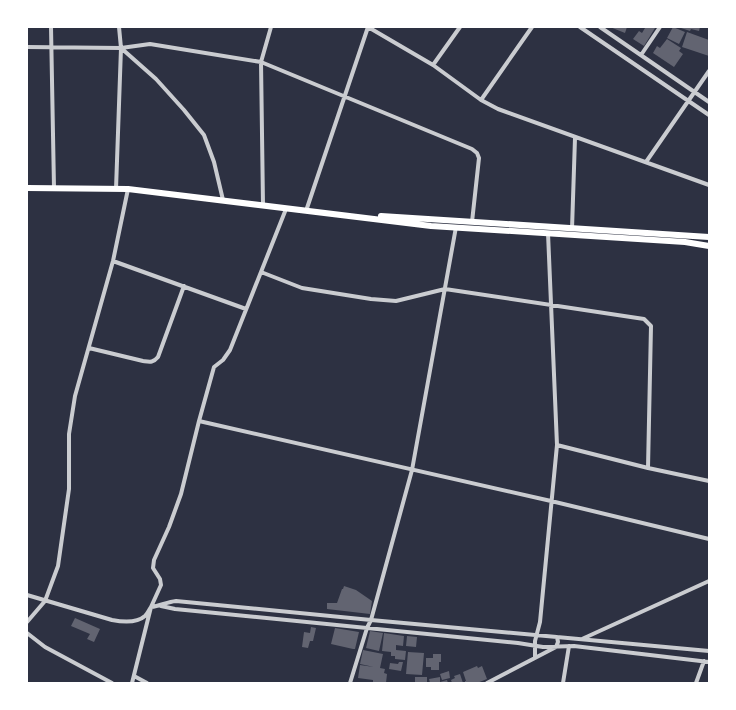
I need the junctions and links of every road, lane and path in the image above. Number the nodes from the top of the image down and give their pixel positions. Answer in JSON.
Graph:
{"nodes":[{"id":1,"x":51,"y":27,"type":"edge"},
{"id":2,"x":119,"y":27,"type":"edge"},
{"id":3,"x":271,"y":27,"type":"edge"},
{"id":4,"x":368,"y":27,"type":"edge"},
{"id":5,"x":460,"y":27,"type":"edge"},
{"id":6,"x":532,"y":27,"type":"edge"},
{"id":7,"x":580,"y":27,"type":"edge"},
{"id":8,"x":600,"y":27,"type":"edge"},
{"id":9,"x":660,"y":27,"type":"edge"},
{"id":10,"x":51,"y":46,"type":"junction"},
{"id":11,"x":27,"y":47,"type":"edge"},
{"id":12,"x":121,"y":48,"type":"junction"},
{"id":13,"x":641,"y":56,"type":"junction"},
{"id":14,"x":261,"y":62,"type":"junction"},
{"id":15,"x":433,"y":65,"type":"junction"},
{"id":16,"x":709,"y":71,"type":"edge"},
{"id":17,"x":694,"y":92,"type":"junction"},
{"id":18,"x":345,"y":96,"type":"junction"},
{"id":19,"x":481,"y":100,"type":"junction"},
{"id":20,"x":688,"y":101,"type":"junction"},
{"id":21,"x":709,"y":102,"type":"edge"},
{"id":22,"x":709,"y":115,"type":"edge"},
{"id":23,"x":575,"y":138,"type":"junction"},
{"id":24,"x":646,"y":162,"type":"junction"},
{"id":25,"x":709,"y":185,"type":"edge"},
{"id":26,"x":27,"y":188,"type":"edge"},
{"id":27,"x":54,"y":188,"type":"junction"},
{"id":28,"x":116,"y":189,"type":"junction"},
{"id":29,"x":128,"y":190,"type":"junction"},
{"id":30,"x":223,"y":200,"type":"junction"},
{"id":31,"x":263,"y":205,"type":"junction"},
{"id":32,"x":286,"y":209,"type":"junction"},
{"id":33,"x":306,"y":211,"type":"junction"},
{"id":34,"x":472,"y":222,"type":"junction"},
{"id":35,"x":456,"y":227,"type":"junction"},
{"id":36,"x":572,"y":228,"type":"junction"},
{"id":37,"x":548,"y":233,"type":"junction"},
{"id":38,"x":709,"y":237,"type":"edge"},
{"id":39,"x":709,"y":246,"type":"edge"},
{"id":40,"x":113,"y":261,"type":"junction"},
{"id":41,"x":261,"y":272,"type":"junction"},
{"id":42,"x":184,"y":286,"type":"junction"},
{"id":43,"x":445,"y":289,"type":"junction"},
{"id":44,"x":551,"y":306,"type":"junction"},
{"id":45,"x":246,"y":308,"type":"junction"},
{"id":46,"x":89,"y":348,"type":"junction"},
{"id":47,"x":198,"y":421,"type":"junction"},
{"id":48,"x":557,"y":444,"type":"junction"},
{"id":49,"x":648,"y":468,"type":"junction"},
{"id":50,"x":412,"y":470,"type":"junction"},
{"id":51,"x":709,"y":481,"type":"edge"},
{"id":52,"x":551,"y":502,"type":"junction"},
{"id":53,"x":709,"y":539,"type":"edge"},
{"id":54,"x":709,"y":581,"type":"edge"},
{"id":55,"x":27,"y":595,"type":"edge"},
{"id":56,"x":45,"y":601,"type":"junction"},
{"id":57,"x":161,"y":606,"type":"junction"},
{"id":58,"x":151,"y":607,"type":"junction"},
{"id":59,"x":371,"y":620,"type":"junction"},
{"id":60,"x":27,"y":622,"type":"edge"},
{"id":61,"x":367,"y":628,"type":"junction"},
{"id":62,"x":27,"y":633,"type":"edge"},
{"id":63,"x":537,"y":636,"type":"junction"},
{"id":64,"x":557,"y":637,"type":"junction"},
{"id":65,"x":581,"y":640,"type":"junction"},
{"id":66,"x":535,"y":646,"type":"junction"},
{"id":67,"x":569,"y":646,"type":"junction"},
{"id":68,"x":556,"y":647,"type":"junction"},
{"id":69,"x":709,"y":651,"type":"edge"},
{"id":70,"x":535,"y":658,"type":"junction"},
{"id":71,"x":707,"y":661,"type":"edge"},
{"id":72,"x":134,"y":676,"type":"junction"},
{"id":73,"x":112,"y":683,"type":"edge"},
{"id":74,"x":132,"y":683,"type":"edge"},
{"id":75,"x":147,"y":683,"type":"edge"},
{"id":76,"x":350,"y":683,"type":"edge"},
{"id":77,"x":487,"y":683,"type":"edge"},
{"id":78,"x":563,"y":683,"type":"edge"},
{"id":79,"x":696,"y":683,"type":"edge"}],
"edges":[{"from":1,"to":10,"type":"street"},
{"from":2,"to":12,"type":"street"},
{"from":3,"to":14,"type":"street"},
{"from":4,"to":15,"type":"street"},
{"from":4,"to":18,"type":"street"},
{"from":5,"to":15,"type":"street"},
{"from":6,"to":19,"type":"street"},
{"from":7,"to":20,"type":"street"},
{"from":8,"to":13,"type":"street"},
{"from":9,"to":13,"type":"street"},
{"from":10,"to":11,"type":"street"},
{"from":10,"to":12,"type":"street"},
{"from":10,"to":27,"type":"street"},
{"from":12,"to":14,"type":"street"},
{"from":12,"to":28,"type":"street"},
{"from":12,"to":30,"type":"street"},
{"from":13,"to":17,"type":"street"},
{"from":14,"to":18,"type":"street"},
{"from":14,"to":31,"type":"street"},
{"from":15,"to":19,"type":"street"},
{"from":16,"to":17,"type":"street"},
{"from":17,"to":20,"type":"street"},
{"from":17,"to":21,"type":"street"},
{"from":18,"to":33,"type":"street"},
{"from":18,"to":34,"type":"street"},
{"from":19,"to":23,"type":"street"},
{"from":20,"to":22,"type":"street"},
{"from":20,"to":24,"type":"street"},
{"from":23,"to":24,"type":"street"},
{"from":23,"to":36,"type":"street"},
{"from":24,"to":25,"type":"street"},
{"from":26,"to":27,"type":"main road"},
{"from":27,"to":28,"type":"main road"},
{"from":28,"to":29,"type":"main road"},
{"from":29,"to":30,"type":"main road"},
{"from":29,"to":40,"type":"street"},
{"from":30,"to":31,"type":"main road"},
{"from":31,"to":32,"type":"main road"},
{"from":32,"to":33,"type":"main road"},
{"from":32,"to":41,"type":"street"},
{"from":33,"to":34,"type":"main road"},
{"from":33,"to":35,"type":"main road"},
{"from":34,"to":36,"type":"main road"},
{"from":35,"to":37,"type":"main road"},
{"from":35,"to":43,"type":"street"},
{"from":36,"to":38,"type":"main road"},
{"from":37,"to":39,"type":"main road"},
{"from":37,"to":44,"type":"street"},
{"from":40,"to":42,"type":"street"},
{"from":40,"to":46,"type":"street"},
{"from":41,"to":43,"type":"street"},
{"from":41,"to":45,"type":"street"},
{"from":42,"to":45,"type":"street"},
{"from":42,"to":46,"type":"street"},
{"from":43,"to":44,"type":"street"},
{"from":43,"to":50,"type":"street"},
{"from":44,"to":48,"type":"street"},
{"from":44,"to":49,"type":"street"},
{"from":45,"to":47,"type":"street"},
{"from":46,"to":56,"type":"street"},
{"from":47,"to":50,"type":"street"},
{"from":47,"to":58,"type":"street"},
{"from":48,"to":49,"type":"street"},
{"from":48,"to":52,"type":"street"},
{"from":49,"to":51,"type":"street"},
{"from":50,"to":52,"type":"street"},
{"from":50,"to":59,"type":"street"},
{"from":52,"to":53,"type":"street"},
{"from":52,"to":63,"type":"street"},
{"from":54,"to":65,"type":"street"},
{"from":55,"to":56,"type":"street"},
{"from":56,"to":58,"type":"street"},
{"from":56,"to":60,"type":"street"},
{"from":57,"to":58,"type":"street"},
{"from":57,"to":59,"type":"street"},
{"from":57,"to":61,"type":"street"},
{"from":58,"to":72,"type":"street"},
{"from":59,"to":61,"type":"street"},
{"from":59,"to":63,"type":"street"},
{"from":61,"to":66,"type":"street"},
{"from":61,"to":76,"type":"street"},
{"from":62,"to":73,"type":"street"},
{"from":63,"to":64,"type":"street"},
{"from":63,"to":66,"type":"street"},
{"from":64,"to":65,"type":"street"},
{"from":64,"to":68,"type":"street"},
{"from":65,"to":69,"type":"street"},
{"from":66,"to":68,"type":"street"},
{"from":66,"to":70,"type":"street"},
{"from":67,"to":68,"type":"street"},
{"from":67,"to":71,"type":"street"},
{"from":67,"to":78,"type":"street"},
{"from":68,"to":70,"type":"street"},
{"from":70,"to":77,"type":"street"},
{"from":71,"to":79,"type":"street"},
{"from":72,"to":74,"type":"street"},
{"from":72,"to":75,"type":"street"}]}
